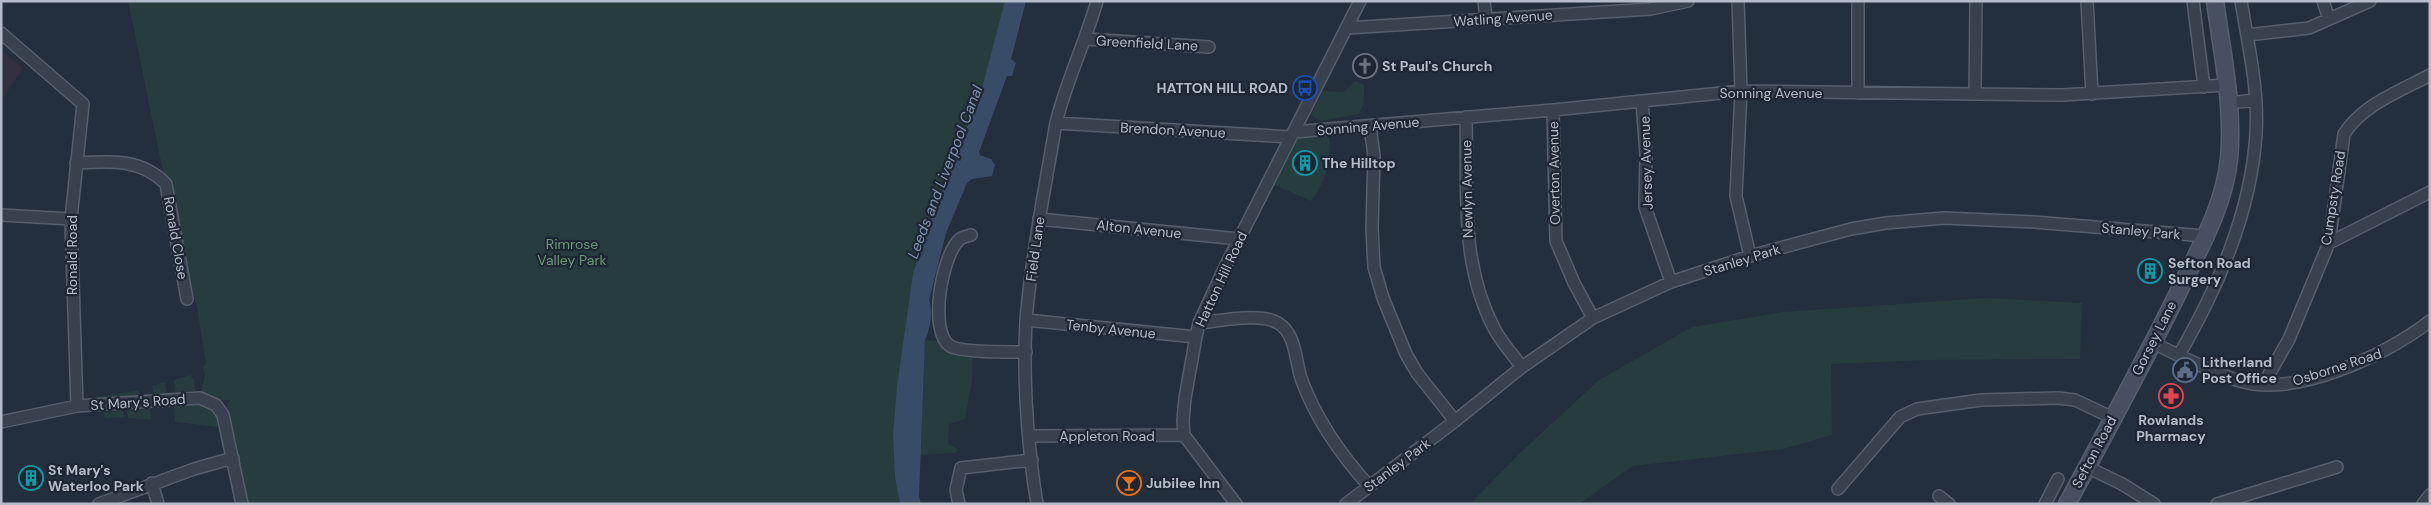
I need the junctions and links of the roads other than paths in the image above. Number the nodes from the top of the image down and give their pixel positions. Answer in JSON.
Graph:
{"nodes":[{"id":1,"x":1097,"y":1,"type":"edge"},
{"id":2,"x":1360,"y":1,"type":"edge"},
{"id":3,"x":1484,"y":1,"type":"edge"},
{"id":4,"x":1688,"y":1,"type":"edge"},
{"id":5,"x":1738,"y":1,"type":"edge"},
{"id":6,"x":1858,"y":1,"type":"edge"},
{"id":7,"x":1976,"y":1,"type":"edge"},
{"id":8,"x":2087,"y":1,"type":"edge"},
{"id":9,"x":2192,"y":1,"type":"edge"},
{"id":10,"x":2215,"y":1,"type":"edge"},
{"id":11,"x":2241,"y":1,"type":"edge"},
{"id":12,"x":2323,"y":1,"type":"edge"},
{"id":13,"x":2370,"y":1,"type":"edge"},
{"id":14,"x":1486,"y":19,"type":"junction"},
{"id":15,"x":2329,"y":19,"type":"junction"},
{"id":16,"x":1346,"y":28,"type":"junction"},
{"id":17,"x":1,"y":34,"type":"edge"},
{"id":18,"x":2247,"y":35,"type":"junction"},
{"id":19,"x":1086,"y":39,"type":"junction"},
{"id":20,"x":1209,"y":47,"type":"dead end"},
{"id":21,"x":2430,"y":75,"type":"edge"},
{"id":22,"x":2226,"y":85,"type":"junction"},
{"id":23,"x":2204,"y":87,"type":"junction"},
{"id":24,"x":1741,"y":91,"type":"junction"},
{"id":25,"x":1858,"y":93,"type":"junction"},
{"id":26,"x":1975,"y":94,"type":"junction"},
{"id":27,"x":2092,"y":94,"type":"junction"},
{"id":28,"x":2256,"y":100,"type":"junction"},
{"id":29,"x":1642,"y":101,"type":"junction"},
{"id":30,"x":2228,"y":103,"type":"junction"},
{"id":31,"x":1554,"y":110,"type":"junction"},
{"id":32,"x":1466,"y":117,"type":"junction"},
{"id":33,"x":1056,"y":124,"type":"junction"},
{"id":34,"x":1370,"y":126,"type":"junction"},
{"id":35,"x":1292,"y":134,"type":"junction"},
{"id":36,"x":76,"y":163,"type":"junction"},
{"id":37,"x":2430,"y":192,"type":"edge"},
{"id":38,"x":1,"y":215,"type":"edge"},
{"id":39,"x":71,"y":219,"type":"junction"},
{"id":40,"x":1039,"y":219,"type":"junction"},
{"id":41,"x":971,"y":235,"type":"dead end"},
{"id":42,"x":2205,"y":236,"type":"junction"},
{"id":43,"x":1239,"y":239,"type":"junction"},
{"id":44,"x":2329,"y":243,"type":"junction"},
{"id":45,"x":1750,"y":256,"type":"junction"},
{"id":46,"x":1671,"y":282,"type":"junction"},
{"id":47,"x":187,"y":299,"type":"dead end"},
{"id":48,"x":1593,"y":318,"type":"junction"},
{"id":49,"x":1026,"y":320,"type":"junction"},
{"id":50,"x":2430,"y":321,"type":"edge"},
{"id":51,"x":1199,"y":323,"type":"junction"},
{"id":52,"x":1196,"y":337,"type":"junction"},
{"id":53,"x":2153,"y":343,"type":"junction"},
{"id":54,"x":1026,"y":352,"type":"junction"},
{"id":55,"x":2179,"y":355,"type":"junction"},
{"id":56,"x":1522,"y":366,"type":"junction"},
{"id":57,"x":2264,"y":385,"type":"junction"},
{"id":58,"x":2122,"y":401,"type":"joint"},
{"id":59,"x":77,"y":406,"type":"junction"},
{"id":60,"x":2113,"y":418,"type":"junction"},
{"id":61,"x":1455,"y":421,"type":"junction"},
{"id":62,"x":1,"y":422,"type":"edge"},
{"id":63,"x":1184,"y":435,"type":"junction"},
{"id":64,"x":1030,"y":436,"type":"junction"},
{"id":65,"x":233,"y":458,"type":"junction"},
{"id":66,"x":1032,"y":460,"type":"junction"},
{"id":67,"x":2087,"y":467,"type":"junction"},
{"id":68,"x":2337,"y":467,"type":"dead end"},
{"id":69,"x":2058,"y":479,"type":"dead end"},
{"id":70,"x":152,"y":484,"type":"junction"},
{"id":71,"x":1369,"y":486,"type":"junction"},
{"id":72,"x":1838,"y":489,"type":"dead end"},
{"id":73,"x":2430,"y":495,"type":"edge"},
{"id":74,"x":99,"y":504,"type":"edge"},
{"id":75,"x":158,"y":504,"type":"edge"},
{"id":76,"x":242,"y":504,"type":"edge"},
{"id":77,"x":959,"y":504,"type":"edge"},
{"id":78,"x":1038,"y":504,"type":"edge"},
{"id":79,"x":1236,"y":504,"type":"edge"},
{"id":80,"x":1346,"y":504,"type":"edge"},
{"id":81,"x":2045,"y":504,"type":"edge"},
{"id":82,"x":2067,"y":504,"type":"edge"},
{"id":83,"x":2154,"y":504,"type":"edge"},
{"id":84,"x":2218,"y":504,"type":"edge"},
{"id":85,"x":2423,"y":504,"type":"edge"}],
"edges":[{"from":1,"to":19,"type":"street","name":"Field Lane"},
{"from":2,"to":16,"type":"street","name":"Hatton Hill Road"},
{"from":3,"to":14,"type":"street"},
{"from":4,"to":14,"type":"street","name":"Watling Avenue"},
{"from":5,"to":24,"type":"street"},
{"from":6,"to":25,"type":"street"},
{"from":7,"to":26,"type":"street"},
{"from":8,"to":27,"type":"street"},
{"from":9,"to":23,"type":"street"},
{"from":10,"to":22,"type":"main road","name":"Gorsey Lane"},
{"from":11,"to":18,"type":"street"},
{"from":12,"to":15,"type":"street"},
{"from":13,"to":15,"type":"street"},
{"from":14,"to":16,"type":"street","name":"Watling Avenue"},
{"from":15,"to":18,"type":"street"},
{"from":16,"to":35,"type":"street","name":"Hatton Hill Road"},
{"from":17,"to":36,"type":"street","name":"Ronald Road"},
{"from":18,"to":28,"type":"street"},
{"from":19,"to":20,"type":"street","name":"Greenfield Lane"},
{"from":19,"to":33,"type":"street","name":"Field Lane"},
{"from":21,"to":44,"type":"street","name":"Cumpsty Road"},
{"from":22,"to":23,"type":"street","name":"Sonning Avenue"},
{"from":22,"to":30,"type":"main road","name":"Gorsey Lane"},
{"from":23,"to":27,"type":"street","name":"Sonning Avenue"},
{"from":24,"to":25,"type":"street","name":"Sonning Avenue"},
{"from":24,"to":29,"type":"street","name":"Sonning Avenue"},
{"from":24,"to":45,"type":"street"},
{"from":25,"to":26,"type":"street","name":"Sonning Avenue"},
{"from":26,"to":27,"type":"street","name":"Sonning Avenue"},
{"from":28,"to":30,"type":"street"},
{"from":28,"to":55,"type":"street"},
{"from":29,"to":31,"type":"street","name":"Sonning Avenue"},
{"from":29,"to":46,"type":"street","name":"Jersey Avenue"},
{"from":30,"to":42,"type":"main road","name":"Gorsey Lane"},
{"from":31,"to":32,"type":"street","name":"Sonning Avenue"},
{"from":31,"to":48,"type":"street","name":"Overton Avenue"},
{"from":32,"to":34,"type":"street","name":"Sonning Avenue"},
{"from":32,"to":56,"type":"street","name":"Newlyn Avenue"},
{"from":33,"to":35,"type":"street","name":"Brendon Avenue"},
{"from":33,"to":40,"type":"street","name":"Field Lane"},
{"from":34,"to":35,"type":"street","name":"Sonning Avenue"},
{"from":34,"to":61,"type":"street"},
{"from":35,"to":43,"type":"street","name":"Hatton Hill Road"},
{"from":36,"to":39,"type":"street","name":"Ronald Road"},
{"from":36,"to":47,"type":"street","name":"Ronald Close"},
{"from":37,"to":44,"type":"street"},
{"from":38,"to":39,"type":"street"},
{"from":39,"to":59,"type":"street","name":"Ronald Road"},
{"from":40,"to":43,"type":"street","name":"Alton Avenue"},
{"from":40,"to":49,"type":"street","name":"Field Lane"},
{"from":41,"to":54,"type":"street"},
{"from":42,"to":45,"type":"street","name":"Stanley Park"},
{"from":42,"to":53,"type":"main road","name":"Gorsey Lane"},
{"from":43,"to":51,"type":"street","name":"Hatton Hill Road"},
{"from":44,"to":57,"type":"street","name":"Cumpsty Road"},
{"from":45,"to":46,"type":"street","name":"Stanley Park"},
{"from":46,"to":48,"type":"street","name":"Stanley Park"},
{"from":48,"to":56,"type":"street","name":"Stanley Park"},
{"from":49,"to":52,"type":"street","name":"Tenby Avenue"},
{"from":49,"to":54,"type":"street","name":"Field Lane"},
{"from":50,"to":57,"type":"street","name":"Osborne Road"},
{"from":51,"to":52,"type":"street","name":"Hatton Hill Road"},
{"from":51,"to":71,"type":"street"},
{"from":52,"to":63,"type":"street","name":"Hatton Hill Road"},
{"from":53,"to":55,"type":"street","name":"Osborne Road"},
{"from":53,"to":58,"type":"main road","name":"Gorsey Lane"},
{"from":54,"to":64,"type":"street","name":"Field Lane"},
{"from":55,"to":57,"type":"street","name":"Osborne Road"},
{"from":56,"to":61,"type":"street","name":"Stanley Park"},
{"from":58,"to":60,"type":"main road","name":"Sefton Road"},
{"from":59,"to":62,"type":"street","name":"St Mary's Road"},
{"from":59,"to":65,"type":"street","name":"St Mary's Road"},
{"from":60,"to":67,"type":"main road","name":"Sefton Road"},
{"from":60,"to":72,"type":"street"},
{"from":61,"to":71,"type":"street","name":"Stanley Park"},
{"from":63,"to":64,"type":"street","name":"Appleton Road"},
{"from":63,"to":79,"type":"street"},
{"from":64,"to":66,"type":"street","name":"Field Lane"},
{"from":65,"to":70,"type":"street"},
{"from":65,"to":76,"type":"street"},
{"from":66,"to":77,"type":"street"},
{"from":66,"to":78,"type":"street","name":"Field Lane"},
{"from":67,"to":82,"type":"main road","name":"Sefton Road"},
{"from":67,"to":83,"type":"street"},
{"from":68,"to":84,"type":"street"},
{"from":69,"to":81,"type":"street"},
{"from":70,"to":74,"type":"street"},
{"from":70,"to":75,"type":"street"},
{"from":71,"to":80,"type":"street","name":"Stanley Park"},
{"from":73,"to":85,"type":"street"}]}
